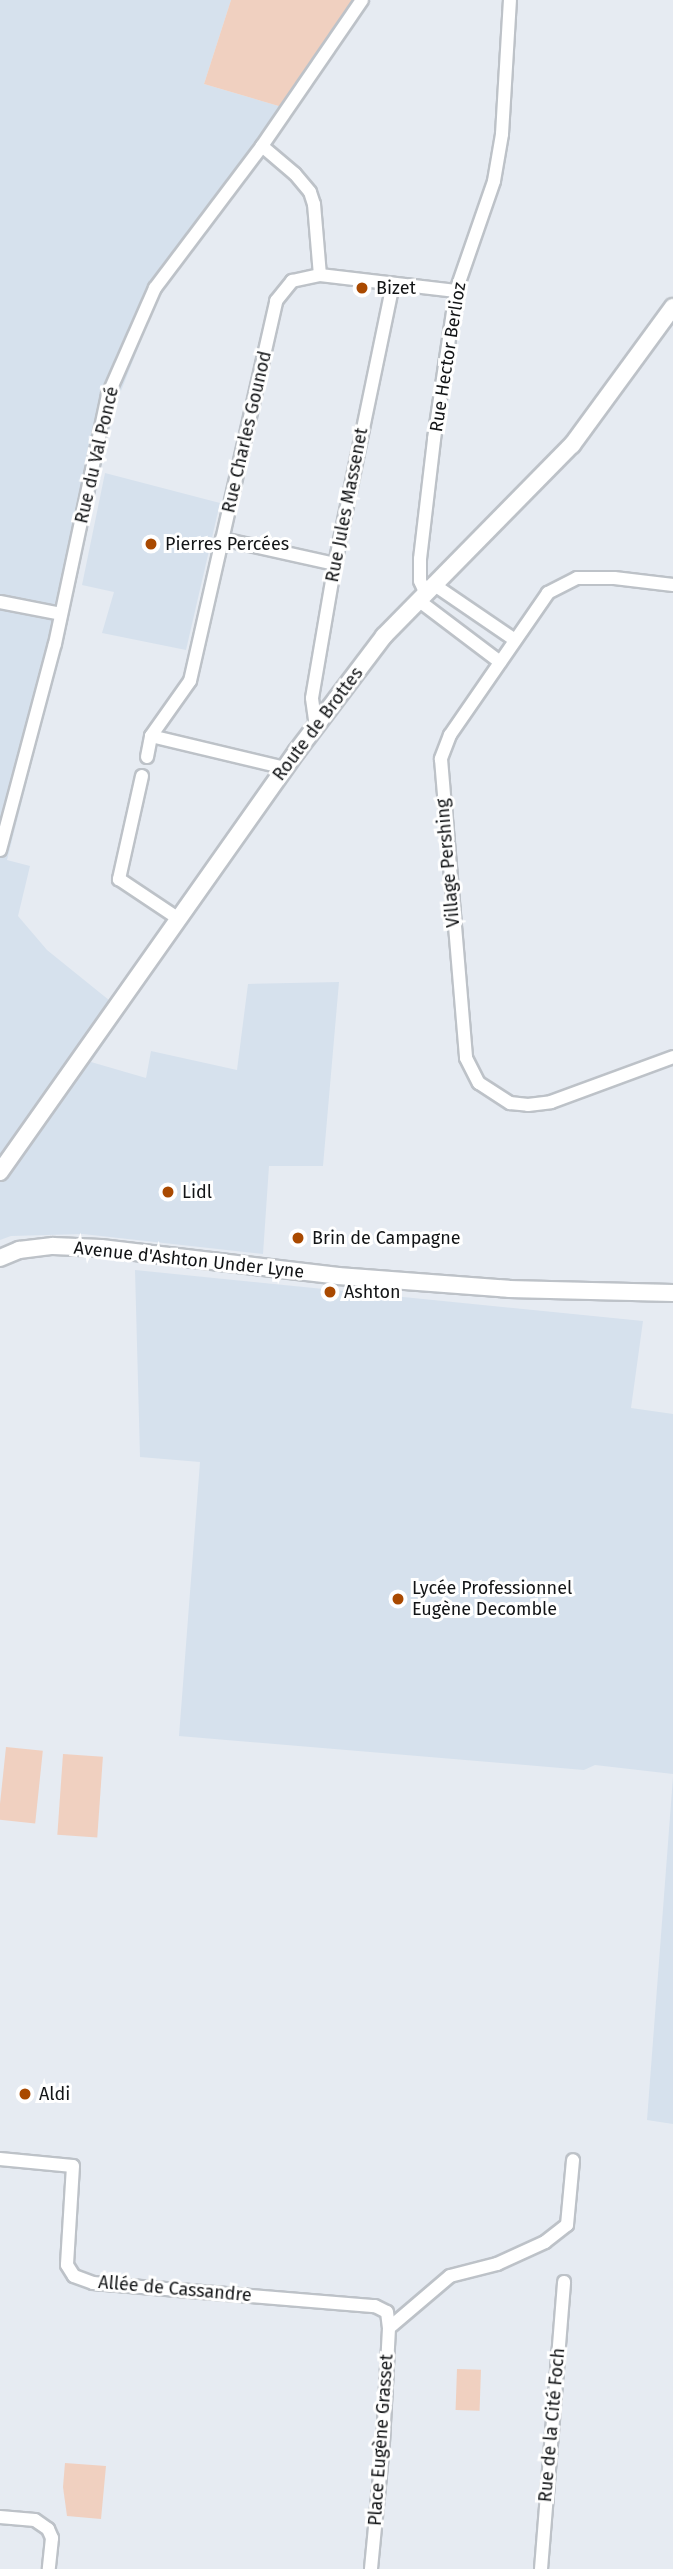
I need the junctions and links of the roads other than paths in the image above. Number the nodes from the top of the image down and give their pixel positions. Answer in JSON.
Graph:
{"nodes":[{"id":1,"x":362,"y":0,"type":"edge"},
{"id":2,"x":510,"y":0,"type":"edge"},
{"id":3,"x":262,"y":146,"type":"junction"},
{"id":4,"x":320,"y":275,"type":"junction"},
{"id":5,"x":393,"y":284,"type":"junction"},
{"id":6,"x":456,"y":291,"type":"junction"},
{"id":7,"x":673,"y":307,"type":"edge"},
{"id":8,"x":222,"y":539,"type":"junction"},
{"id":9,"x":335,"y":564,"type":"junction"},
{"id":10,"x":673,"y":585,"type":"edge"},
{"id":11,"x":426,"y":592,"type":"junction"},
{"id":12,"x":0,"y":602,"type":"edge"},
{"id":13,"x":61,"y":614,"type":"junction"},
{"id":14,"x":515,"y":640,"type":"junction"},
{"id":15,"x":500,"y":663,"type":"junction"},
{"id":16,"x":316,"y":727,"type":"junction"},
{"id":17,"x":152,"y":736,"type":"junction"},
{"id":18,"x":147,"y":757,"type":"dead end"},
{"id":19,"x":285,"y":768,"type":"junction"},
{"id":20,"x":142,"y":776,"type":"dead end"},
{"id":21,"x":0,"y":850,"type":"edge"},
{"id":22,"x":179,"y":919,"type":"junction"},
{"id":23,"x":673,"y":1057,"type":"edge"},
{"id":24,"x":0,"y":1172,"type":"edge"},
{"id":25,"x":0,"y":1258,"type":"edge"},
{"id":26,"x":673,"y":1293,"type":"edge"},
{"id":27,"x":0,"y":2160,"type":"edge"},
{"id":28,"x":573,"y":2160,"type":"dead end"},
{"id":29,"x":564,"y":2281,"type":"dead end"},
{"id":30,"x":387,"y":2312,"type":"joint"},
{"id":31,"x":389,"y":2328,"type":"junction"},
{"id":32,"x":0,"y":2517,"type":"edge"},
{"id":33,"x":49,"y":2569,"type":"edge"},
{"id":34,"x":371,"y":2569,"type":"edge"},
{"id":35,"x":541,"y":2569,"type":"edge"}],
"edges":[{"from":1,"to":3,"type":"street","name":"Rue du Val Poncé"},
{"from":2,"to":6,"type":"street","name":"Rue Hector Berlioz"},
{"from":3,"to":4,"type":"street"},
{"from":3,"to":13,"type":"street","name":"Rue du Val Poncé"},
{"from":4,"to":5,"type":"street"},
{"from":4,"to":8,"type":"street","name":"Rue Charles Gounod"},
{"from":5,"to":6,"type":"street"},
{"from":5,"to":9,"type":"street","name":"Rue Jules Massenet"},
{"from":6,"to":11,"type":"street","name":"Rue Hector Berlioz"},
{"from":7,"to":11,"type":"street","name":"Route de Brottes"},
{"from":8,"to":9,"type":"street"},
{"from":8,"to":17,"type":"street","name":"Rue Charles Gounod"},
{"from":9,"to":16,"type":"street","name":"Rue Jules Massenet"},
{"from":10,"to":14,"type":"street","name":"Village Pershing"},
{"from":11,"to":14,"type":"street"},
{"from":11,"to":15,"type":"street"},
{"from":11,"to":16,"type":"street","name":"Route de Brottes"},
{"from":12,"to":13,"type":"street"},
{"from":13,"to":21,"type":"street","name":"Rue du Val Poncé"},
{"from":14,"to":15,"type":"street","name":"Village Pershing"},
{"from":15,"to":23,"type":"street","name":"Village Pershing"},
{"from":16,"to":19,"type":"street","name":"Route de Brottes"},
{"from":17,"to":18,"type":"street","name":"Rue Charles Gounod"},
{"from":17,"to":19,"type":"street"},
{"from":19,"to":22,"type":"street","name":"Route de Brottes"},
{"from":20,"to":22,"type":"street"},
{"from":22,"to":24,"type":"street","name":"Route de Brottes"},
{"from":25,"to":26,"type":"street","name":"Avenue d'Ashton Under Lyne"},
{"from":27,"to":30,"type":"street","name":"Allée de Cassandre"},
{"from":28,"to":31,"type":"street"},
{"from":29,"to":35,"type":"street","name":"Rue de la Cité Foch"},
{"from":30,"to":31,"type":"street","name":"Place Eugène Grasset"},
{"from":31,"to":34,"type":"street","name":"Place Eugène Grasset"},
{"from":32,"to":33,"type":"street"}]}
